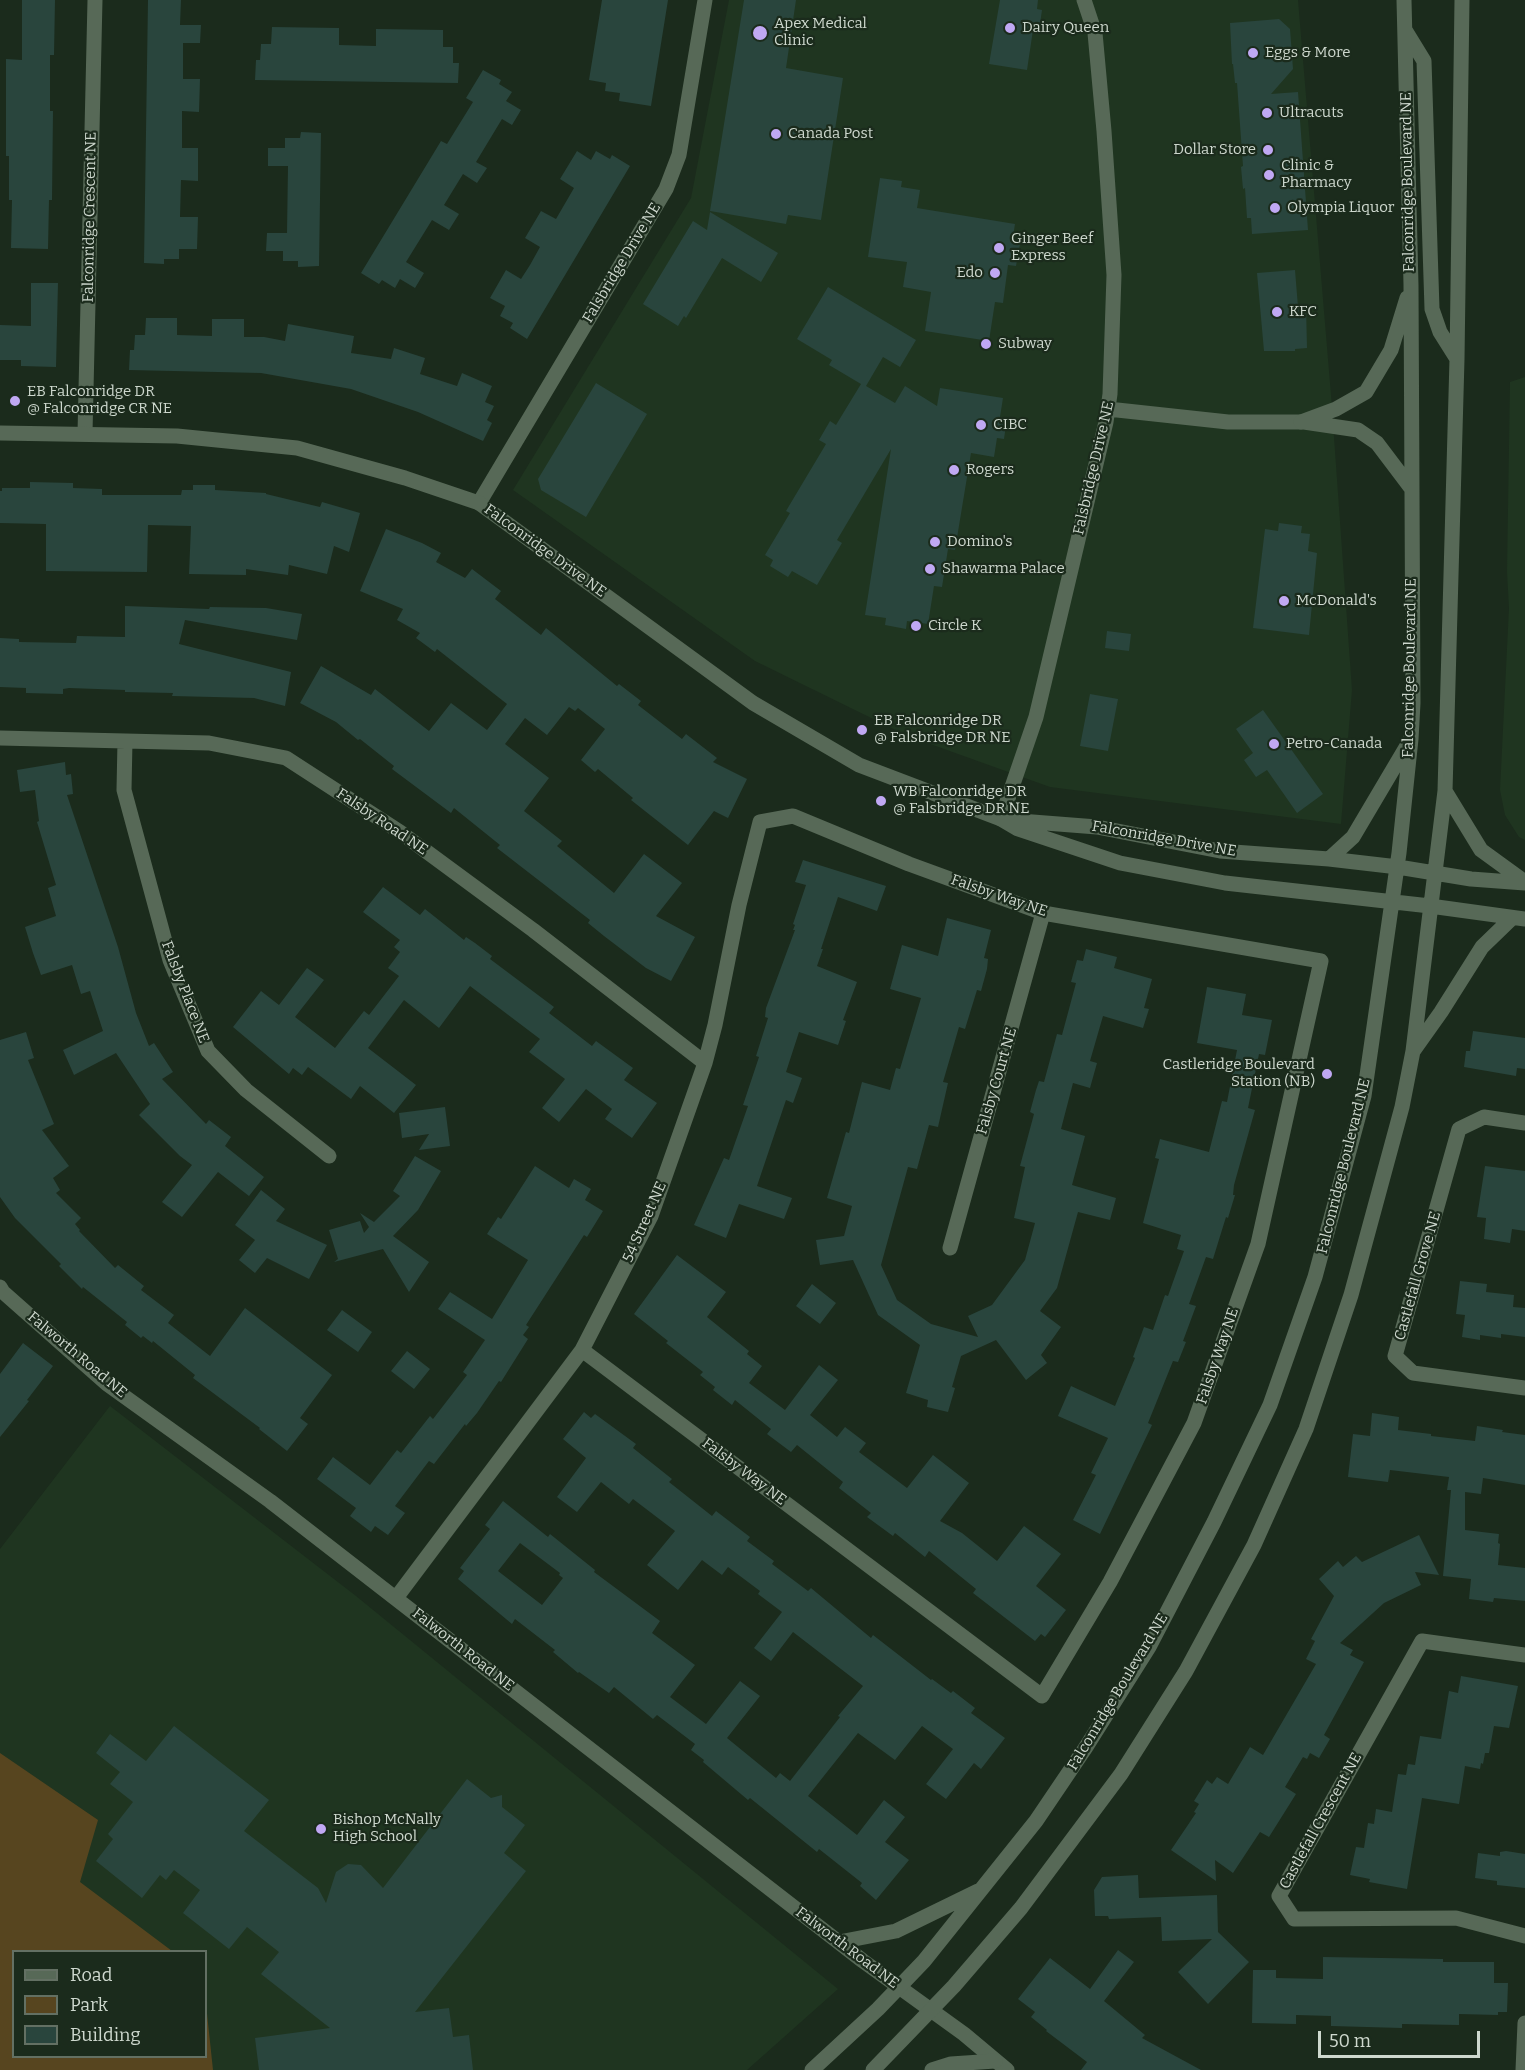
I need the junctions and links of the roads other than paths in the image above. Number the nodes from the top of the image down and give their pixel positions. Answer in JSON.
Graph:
{"nodes":[{"id":1,"x":95,"y":0,"type":"edge"},
{"id":2,"x":705,"y":0,"type":"edge"},
{"id":3,"x":1084,"y":0,"type":"edge"},
{"id":4,"x":1404,"y":0,"type":"edge"},
{"id":5,"x":1462,"y":0,"type":"edge"},
{"id":6,"x":1405,"y":30,"type":"junction"},
{"id":7,"x":1411,"y":285,"type":"junction"},
{"id":8,"x":1457,"y":359,"type":"junction"},
{"id":9,"x":1108,"y":409,"type":"junction"},
{"id":10,"x":1302,"y":422,"type":"junction"},
{"id":11,"x":0,"y":433,"type":"edge"},
{"id":12,"x":85,"y":433,"type":"junction"},
{"id":13,"x":1411,"y":488,"type":"junction"},
{"id":14,"x":479,"y":503,"type":"junction"},
{"id":15,"x":0,"y":738,"type":"edge"},
{"id":16,"x":1411,"y":739,"type":"junction"},
{"id":17,"x":125,"y":741,"type":"junction"},
{"id":18,"x":1445,"y":790,"type":"junction"},
{"id":19,"x":794,"y":816,"type":"joint"},
{"id":20,"x":1001,"y":819,"type":"junction"},
{"id":21,"x":1329,"y":859,"type":"junction"},
{"id":22,"x":1398,"y":867,"type":"junction"},
{"id":23,"x":1435,"y":872,"type":"junction"},
{"id":24,"x":1525,"y":883,"type":"edge"},
{"id":25,"x":1391,"y":902,"type":"junction"},
{"id":26,"x":1430,"y":906,"type":"junction"},
{"id":27,"x":1043,"y":913,"type":"junction"},
{"id":28,"x":1519,"y":919,"type":"edge"},
{"id":29,"x":1413,"y":1051,"type":"junction"},
{"id":30,"x":705,"y":1063,"type":"junction"},
{"id":31,"x":1525,"y":1123,"type":"edge"},
{"id":32,"x":329,"y":1156,"type":"dead end"},
{"id":33,"x":950,"y":1248,"type":"dead end"},
{"id":34,"x":1,"y":1292,"type":"edge"},
{"id":35,"x":582,"y":1350,"type":"junction"},
{"id":36,"x":1525,"y":1388,"type":"edge"},
{"id":37,"x":396,"y":1598,"type":"junction"},
{"id":38,"x":1525,"y":1655,"type":"edge"},
{"id":39,"x":983,"y":1888,"type":"junction"},
{"id":40,"x":1525,"y":1936,"type":"edge"},
{"id":41,"x":839,"y":1942,"type":"junction"},
{"id":42,"x":899,"y":1987,"type":"junction"},
{"id":43,"x":929,"y":2010,"type":"junction"},
{"id":44,"x":1525,"y":2023,"type":"edge"},
{"id":45,"x":1001,"y":2066,"type":"edge"},
{"id":46,"x":812,"y":2070,"type":"edge"},
{"id":47,"x":873,"y":2070,"type":"edge"},
{"id":48,"x":932,"y":2070,"type":"edge"},
{"id":49,"x":1523,"y":2070,"type":"edge"}],
"edges":[{"from":1,"to":12,"type":"street","name":"Falconridge Crescent NE"},
{"from":2,"to":14,"type":"street","name":"Falsbridge Drive NE"},
{"from":3,"to":9,"type":"street","name":"Falsbridge Drive NE"},
{"from":4,"to":6,"type":"street","name":"Falconridge Boulevard NE"},
{"from":5,"to":8,"type":"street"},
{"from":6,"to":7,"type":"street","name":"Falconridge Boulevard NE"},
{"from":6,"to":8,"type":"street"},
{"from":7,"to":10,"type":"street"},
{"from":7,"to":13,"type":"street","name":"Falconridge Boulevard NE"},
{"from":8,"to":18,"type":"street"},
{"from":9,"to":10,"type":"street"},
{"from":9,"to":20,"type":"street","name":"Falsbridge Drive NE"},
{"from":10,"to":13,"type":"street"},
{"from":11,"to":12,"type":"street","name":"Falconridge Drive NE"},
{"from":12,"to":14,"type":"street","name":"Falconridge Drive NE"},
{"from":13,"to":16,"type":"street","name":"Falconridge Boulevard NE"},
{"from":14,"to":20,"type":"street","name":"Falconridge Drive NE"},
{"from":15,"to":17,"type":"street","name":"Falsby Road NE"},
{"from":16,"to":21,"type":"street"},
{"from":16,"to":22,"type":"street","name":"Falconridge Boulevard NE"},
{"from":17,"to":30,"type":"street","name":"Falsby Road NE"},
{"from":17,"to":32,"type":"street","name":"Falsby Place NE"},
{"from":18,"to":23,"type":"street"},
{"from":18,"to":24,"type":"street"},
{"from":19,"to":27,"type":"street","name":"Falsby Way NE"},
{"from":19,"to":30,"type":"street","name":"54 Street NE"},
{"from":20,"to":21,"type":"street","name":"Falconridge Drive NE"},
{"from":20,"to":25,"type":"street","name":"Falconridge Drive NE"},
{"from":21,"to":22,"type":"street","name":"Falconridge Drive NE"},
{"from":22,"to":23,"type":"street","name":"Falconridge Drive NE"},
{"from":22,"to":25,"type":"street","name":"Falconridge Boulevard NE"},
{"from":23,"to":24,"type":"street","name":"Falconridge Drive NE"},
{"from":23,"to":26,"type":"street"},
{"from":25,"to":26,"type":"street","name":"Falconridge Drive NE"},
{"from":25,"to":39,"type":"street","name":"Falconridge Boulevard NE"},
{"from":26,"to":28,"type":"street","name":"Falconridge Drive NE"},
{"from":26,"to":29,"type":"street"},
{"from":27,"to":33,"type":"street","name":"Falsby Court NE"},
{"from":27,"to":35,"type":"street","name":"Falsby Way NE"},
{"from":28,"to":29,"type":"street"},
{"from":29,"to":43,"type":"street"},
{"from":30,"to":35,"type":"street","name":"54 Street NE"},
{"from":31,"to":36,"type":"street","name":"Castlefall Grove NE"},
{"from":34,"to":37,"type":"street","name":"Falworth Road NE"},
{"from":35,"to":37,"type":"street","name":"54 Street NE"},
{"from":37,"to":41,"type":"street","name":"Falworth Road NE"},
{"from":38,"to":40,"type":"street","name":"Castlefall Crescent NE"},
{"from":39,"to":41,"type":"street"},
{"from":39,"to":42,"type":"street","name":"Falconridge Boulevard NE"},
{"from":41,"to":42,"type":"street","name":"Falworth Road NE"},
{"from":42,"to":43,"type":"street","name":"Falworth Road NE"},
{"from":42,"to":46,"type":"street","name":"Falconridge Boulevard NE"},
{"from":43,"to":45,"type":"street","name":"Falworth Road NE"},
{"from":43,"to":47,"type":"street"},
{"from":44,"to":49,"type":"street"},
{"from":45,"to":48,"type":"street"}]}
